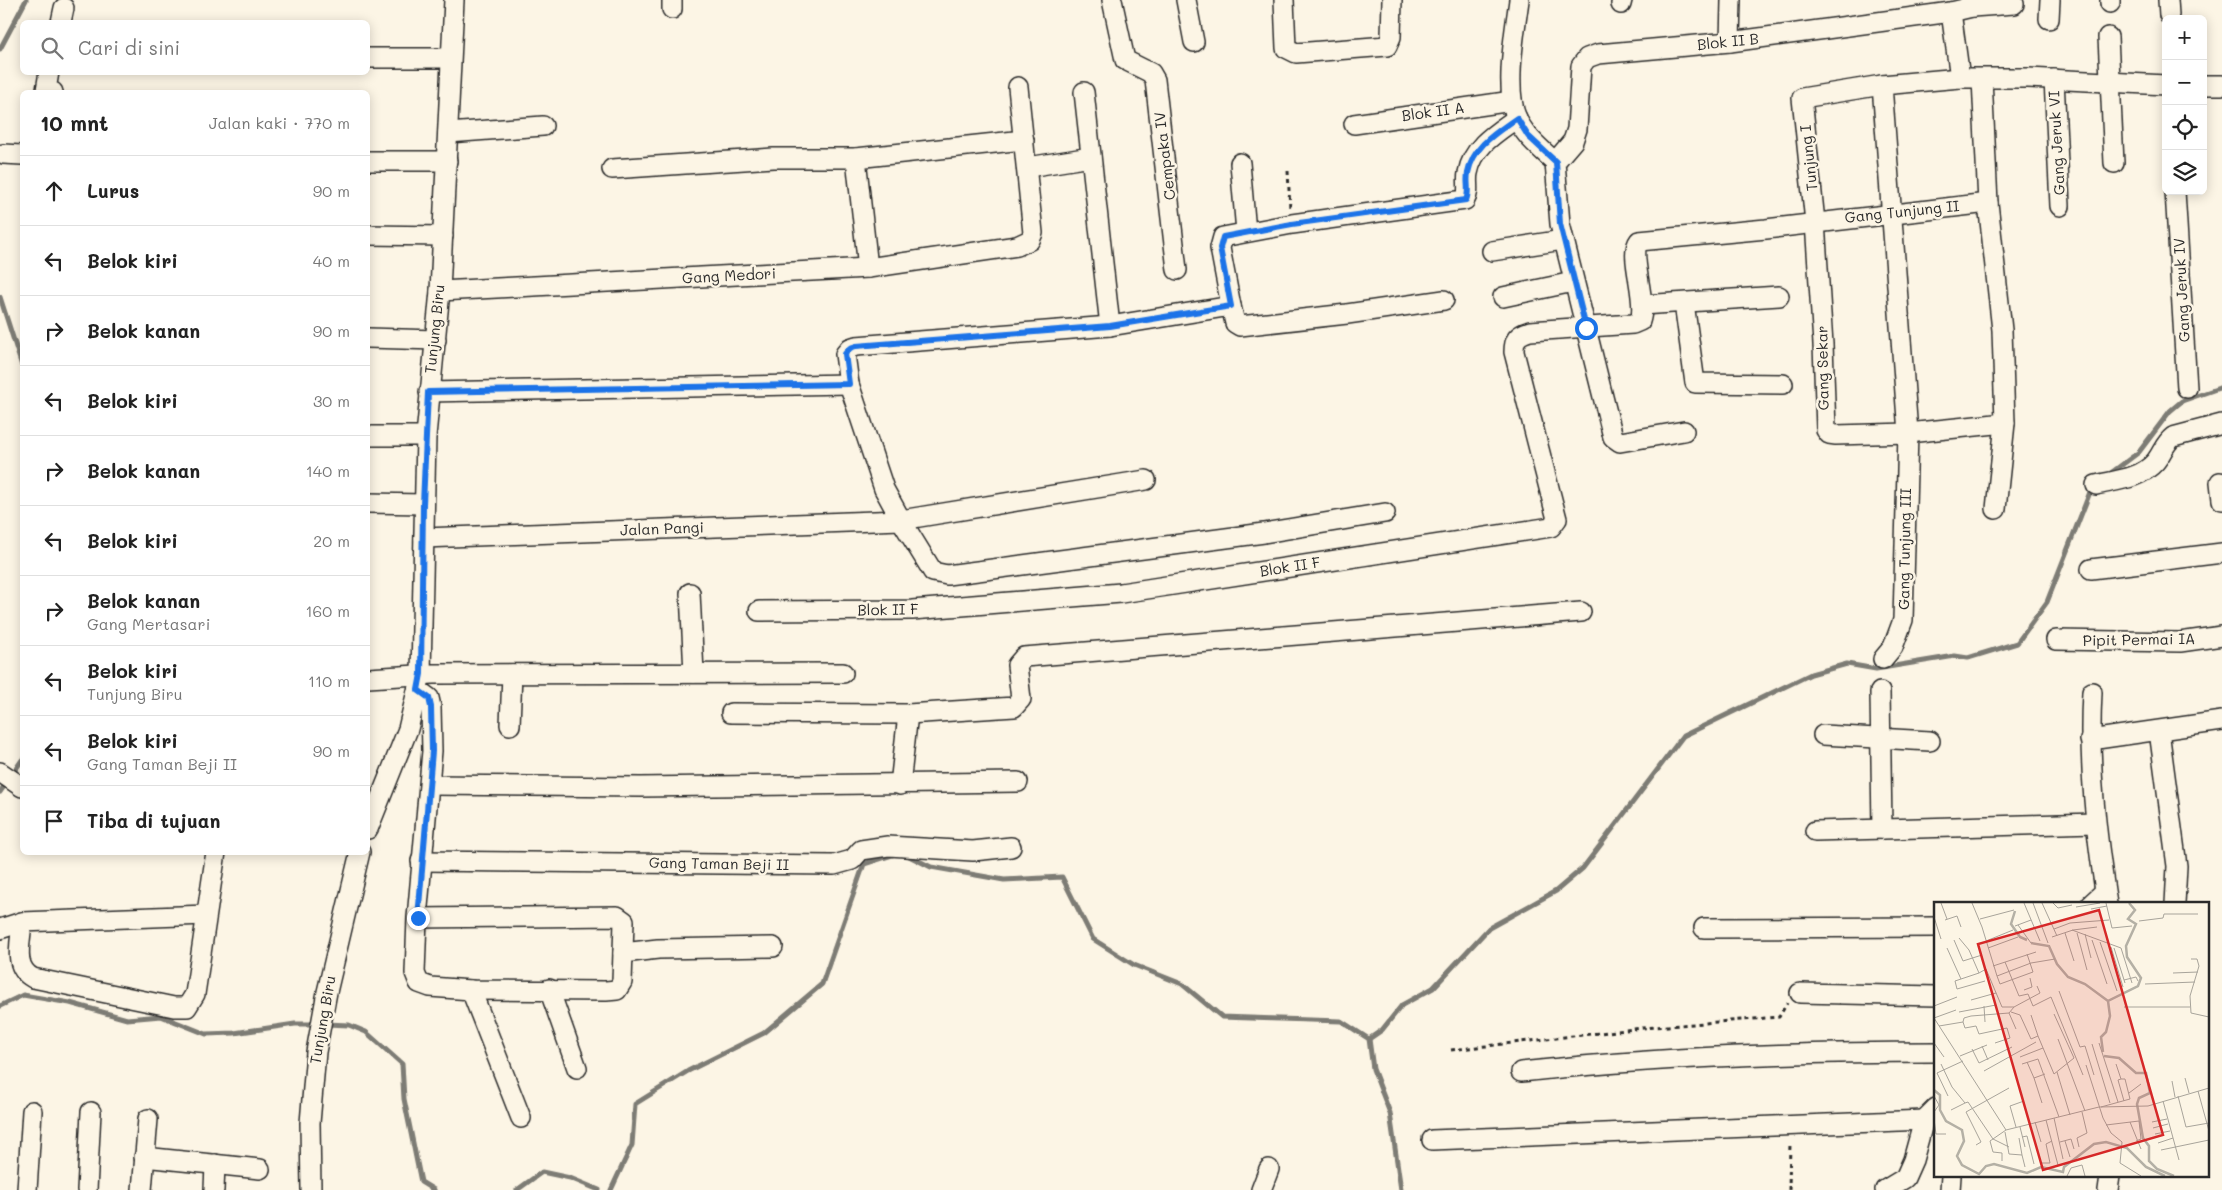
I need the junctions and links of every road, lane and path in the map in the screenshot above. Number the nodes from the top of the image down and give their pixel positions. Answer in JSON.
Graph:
{"nodes":[{"id":1,"x":454,"y":0,"type":"edge"},
{"id":2,"x":1112,"y":0,"type":"edge"},
{"id":3,"x":1186,"y":0,"type":"edge"},
{"id":4,"x":1284,"y":0,"type":"edge"},
{"id":5,"x":1392,"y":0,"type":"edge"},
{"id":6,"x":1519,"y":0,"type":"edge"},
{"id":7,"x":1731,"y":0,"type":"edge"},
{"id":8,"x":2050,"y":0,"type":"edge"},
{"id":9,"x":1971,"y":4,"type":"edge"},
{"id":10,"x":2014,"y":4,"type":"dead end"},
{"id":11,"x":1951,"y":12,"type":"junction"},
{"id":12,"x":2049,"y":19,"type":"dead end"},
{"id":13,"x":2108,"y":37,"type":"dead end"},
{"id":14,"x":1194,"y":42,"type":"dead end"},
{"id":15,"x":1730,"y":42,"type":"junction"},
{"id":16,"x":370,"y":58,"type":"edge"},
{"id":17,"x":450,"y":58,"type":"junction"},
{"id":18,"x":48,"y":75,"type":"edge"},
{"id":19,"x":1960,"y":78,"type":"junction"},
{"id":20,"x":1982,"y":79,"type":"junction"},
{"id":21,"x":2054,"y":79,"type":"junction"},
{"id":22,"x":2110,"y":82,"type":"junction"},
{"id":23,"x":2207,"y":85,"type":"edge"},
{"id":24,"x":2222,"y":85,"type":"edge"},
{"id":25,"x":1882,"y":86,"type":"junction"},
{"id":26,"x":1018,"y":87,"type":"dead end"},
{"id":27,"x":2162,"y":88,"type":"edge"},
{"id":28,"x":46,"y":90,"type":"edge"},
{"id":29,"x":1084,"y":92,"type":"dead end"},
{"id":30,"x":1514,"y":109,"type":"junction"},
{"id":31,"x":1354,"y":124,"type":"dead end"},
{"id":32,"x":543,"y":126,"type":"dead end"},
{"id":33,"x":448,"y":133,"type":"junction"},
{"id":34,"x":1024,"y":140,"type":"junction"},
{"id":35,"x":3,"y":154,"type":"dead end"},
{"id":36,"x":20,"y":155,"type":"edge"},
{"id":37,"x":1090,"y":157,"type":"junction"},
{"id":38,"x":856,"y":158,"type":"junction"},
{"id":39,"x":370,"y":161,"type":"edge"},
{"id":40,"x":447,"y":161,"type":"junction"},
{"id":41,"x":1556,"y":162,"type":"junction"},
{"id":42,"x":1240,"y":163,"type":"dead end"},
{"id":43,"x":2114,"y":163,"type":"dead end"},
{"id":44,"x":1028,"y":167,"type":"junction"},
{"id":45,"x":612,"y":169,"type":"dead end"},
{"id":46,"x":1288,"y":171,"type":"dead end"},
{"id":47,"x":2175,"y":195,"type":"edge"},
{"id":48,"x":1988,"y":203,"type":"junction"},
{"id":49,"x":2060,"y":206,"type":"dead end"},
{"id":50,"x":1892,"y":213,"type":"junction"},
{"id":51,"x":1816,"y":222,"type":"junction"},
{"id":52,"x":1292,"y":224,"type":"junction"},
{"id":53,"x":1246,"y":232,"type":"junction"},
{"id":54,"x":370,"y":235,"type":"edge"},
{"id":55,"x":443,"y":236,"type":"junction"},
{"id":56,"x":1563,"y":240,"type":"junction"},
{"id":57,"x":1492,"y":251,"type":"dead end"},
{"id":58,"x":868,"y":268,"type":"junction"},
{"id":59,"x":1177,"y":270,"type":"dead end"},
{"id":60,"x":1574,"y":282,"type":"junction"},
{"id":61,"x":440,"y":291,"type":"junction"},
{"id":62,"x":1779,"y":296,"type":"dead end"},
{"id":63,"x":1503,"y":297,"type":"dead end"},
{"id":64,"x":1444,"y":300,"type":"dead end"},
{"id":65,"x":1684,"y":303,"type":"junction"},
{"id":66,"x":1642,"y":305,"type":"junction"},
{"id":67,"x":1231,"y":306,"type":"junction"},
{"id":68,"x":1110,"y":326,"type":"junction"},
{"id":69,"x":1586,"y":328,"type":"junction"},
{"id":70,"x":370,"y":338,"type":"edge"},
{"id":71,"x":436,"y":340,"type":"junction"},
{"id":72,"x":849,"y":384,"type":"junction"},
{"id":73,"x":1783,"y":384,"type":"dead end"},
{"id":74,"x":2187,"y":388,"type":"dead end"},
{"id":75,"x":428,"y":392,"type":"junction"},
{"id":76,"x":2005,"y":423,"type":"junction"},
{"id":77,"x":2222,"y":424,"type":"edge"},
{"id":78,"x":1684,"y":430,"type":"dead end"},
{"id":79,"x":1908,"y":434,"type":"junction"},
{"id":80,"x":370,"y":436,"type":"edge"},
{"id":81,"x":426,"y":436,"type":"junction"},
{"id":82,"x":1146,"y":480,"type":"dead end"},
{"id":83,"x":2096,"y":485,"type":"dead end"},
{"id":84,"x":370,"y":503,"type":"edge"},
{"id":85,"x":423,"y":504,"type":"junction"},
{"id":86,"x":1996,"y":509,"type":"dead end"},
{"id":87,"x":1385,"y":513,"type":"dead end"},
{"id":88,"x":901,"y":520,"type":"junction"},
{"id":89,"x":424,"y":538,"type":"junction"},
{"id":90,"x":2222,"y":554,"type":"edge"},
{"id":91,"x":2091,"y":568,"type":"dead end"},
{"id":92,"x":690,"y":593,"type":"dead end"},
{"id":93,"x":759,"y":611,"type":"dead end"},
{"id":94,"x":1581,"y":612,"type":"dead end"},
{"id":95,"x":2222,"y":636,"type":"edge"},
{"id":96,"x":2056,"y":640,"type":"dead end"},
{"id":97,"x":1883,"y":659,"type":"dead end"},
{"id":98,"x":694,"y":673,"type":"junction"},
{"id":99,"x":843,"y":673,"type":"dead end"},
{"id":100,"x":512,"y":674,"type":"junction"},
{"id":101,"x":370,"y":678,"type":"edge"},
{"id":102,"x":419,"y":682,"type":"junction"},
{"id":103,"x":1880,"y":692,"type":"dead end"},
{"id":104,"x":2092,"y":692,"type":"dead end"},
{"id":105,"x":731,"y":713,"type":"dead end"},
{"id":106,"x":908,"y":714,"type":"junction"},
{"id":107,"x":2222,"y":721,"type":"edge"},
{"id":108,"x":510,"y":725,"type":"dead end"},
{"id":109,"x":2159,"y":731,"type":"junction"},
{"id":110,"x":1823,"y":735,"type":"dead end"},
{"id":111,"x":1880,"y":738,"type":"junction"},
{"id":112,"x":2090,"y":740,"type":"junction"},
{"id":113,"x":1930,"y":741,"type":"dead end"},
{"id":114,"x":0,"y":772,"type":"edge"},
{"id":115,"x":1018,"y":782,"type":"dead end"},
{"id":116,"x":20,"y":785,"type":"edge"},
{"id":117,"x":900,"y":785,"type":"junction"},
{"id":118,"x":430,"y":786,"type":"junction"},
{"id":119,"x":2095,"y":823,"type":"junction"},
{"id":120,"x":370,"y":824,"type":"edge"},
{"id":121,"x":1882,"y":829,"type":"junction"},
{"id":122,"x":1815,"y":832,"type":"dead end"},
{"id":123,"x":1011,"y":847,"type":"dead end"},
{"id":124,"x":216,"y":855,"type":"edge"},
{"id":125,"x":359,"y":855,"type":"edge"},
{"id":126,"x":421,"y":861,"type":"junction"},
{"id":127,"x":2100,"y":900,"type":"edge"},
{"id":128,"x":2175,"y":902,"type":"edge"},
{"id":129,"x":206,"y":915,"type":"junction"},
{"id":130,"x":418,"y":918,"type":"junction"},
{"id":131,"x":22,"y":922,"type":"junction"},
{"id":132,"x":1934,"y":927,"type":"edge"},
{"id":133,"x":1704,"y":928,"type":"dead end"},
{"id":134,"x":0,"y":929,"type":"edge"},
{"id":135,"x":773,"y":946,"type":"dead end"},
{"id":136,"x":623,"y":953,"type":"junction"},
{"id":137,"x":549,"y":989,"type":"junction"},
{"id":138,"x":471,"y":990,"type":"junction"},
{"id":139,"x":1800,"y":993,"type":"joint"},
{"id":140,"x":1934,"y":996,"type":"edge"},
{"id":141,"x":1451,"y":1050,"type":"dead end"},
{"id":142,"x":1934,"y":1052,"type":"edge"},
{"id":143,"x":577,"y":1068,"type":"dead end"},
{"id":144,"x":1520,"y":1072,"type":"dead end"},
{"id":145,"x":32,"y":1112,"type":"dead end"},
{"id":146,"x":92,"y":1112,"type":"dead end"},
{"id":147,"x":1930,"y":1114,"type":"edge"},
{"id":148,"x":522,"y":1118,"type":"dead end"},
{"id":149,"x":148,"y":1119,"type":"dead end"},
{"id":150,"x":1790,"y":1124,"type":"junction"},
{"id":151,"x":1432,"y":1140,"type":"dead end"},
{"id":152,"x":144,"y":1158,"type":"junction"},
{"id":153,"x":215,"y":1164,"type":"junction"},
{"id":154,"x":260,"y":1168,"type":"dead end"},
{"id":155,"x":1269,"y":1169,"type":"dead end"},
{"id":156,"x":27,"y":1190,"type":"edge"},
{"id":157,"x":87,"y":1190,"type":"edge"},
{"id":158,"x":142,"y":1190,"type":"edge"},
{"id":159,"x":214,"y":1190,"type":"edge"},
{"id":160,"x":311,"y":1190,"type":"edge"},
{"id":161,"x":1261,"y":1190,"type":"edge"},
{"id":162,"x":1789,"y":1190,"type":"edge"},
{"id":163,"x":1885,"y":1190,"type":"edge"}],
"edges":[{"from":1,"to":17,"type":"street","name":"Tunjung Biru"},
{"from":2,"to":59,"type":"street","name":"Cempaka IV"},
{"from":3,"to":14,"type":"street"},
{"from":4,"to":5,"type":"street"},
{"from":6,"to":30,"type":"street"},
{"from":7,"to":15,"type":"street"},
{"from":8,"to":12,"type":"street"},
{"from":9,"to":10,"type":"street","name":"Blok II B"},
{"from":9,"to":11,"type":"street","name":"Blok II B"},
{"from":11,"to":15,"type":"street","name":"Blok II B"},
{"from":11,"to":19,"type":"street"},
{"from":13,"to":22,"type":"street"},
{"from":15,"to":41,"type":"street","name":"Blok II B"},
{"from":16,"to":17,"type":"street"},
{"from":17,"to":33,"type":"street","name":"Tunjung Biru"},
{"from":18,"to":28,"type":"street"},
{"from":19,"to":20,"type":"street"},
{"from":19,"to":25,"type":"street"},
{"from":20,"to":21,"type":"street"},
{"from":20,"to":48,"type":"street"},
{"from":21,"to":22,"type":"street"},
{"from":21,"to":49,"type":"street","name":"Gang Jeruk VI"},
{"from":22,"to":27,"type":"street"},
{"from":22,"to":43,"type":"street"},
{"from":23,"to":24,"type":"street"},
{"from":25,"to":50,"type":"street","name":"Gang Tunjung III"},
{"from":25,"to":51,"type":"street","name":"Tunjung I"},
{"from":26,"to":34,"type":"street"},
{"from":29,"to":37,"type":"street"},
{"from":30,"to":31,"type":"street","name":"Blok II A"},
{"from":30,"to":41,"type":"street"},
{"from":30,"to":52,"type":"street"},
{"from":32,"to":33,"type":"street"},
{"from":33,"to":40,"type":"street","name":"Tunjung Biru"},
{"from":34,"to":38,"type":"street"},
{"from":34,"to":44,"type":"street"},
{"from":35,"to":36,"type":"street"},
{"from":37,"to":44,"type":"street"},
{"from":37,"to":68,"type":"street"},
{"from":38,"to":45,"type":"street"},
{"from":38,"to":58,"type":"street"},
{"from":39,"to":40,"type":"street"},
{"from":40,"to":55,"type":"street","name":"Tunjung Biru"},
{"from":41,"to":56,"type":"street"},
{"from":42,"to":53,"type":"street"},
{"from":44,"to":58,"type":"street","name":"Gang Medori"},
{"from":46,"to":52,"type":"path"},
{"from":47,"to":74,"type":"street","name":"Gang Jeruk IV"},
{"from":48,"to":50,"type":"street","name":"Gang Tunjung II"},
{"from":48,"to":76,"type":"street"},
{"from":50,"to":51,"type":"street","name":"Gang Tunjung II"},
{"from":50,"to":79,"type":"street","name":"Gang Tunjung III"},
{"from":51,"to":66,"type":"street","name":"Gang Tunjung II"},
{"from":51,"to":79,"type":"street","name":"Gang Sekar"},
{"from":52,"to":53,"type":"street"},
{"from":53,"to":67,"type":"street"},
{"from":54,"to":55,"type":"street"},
{"from":55,"to":61,"type":"street","name":"Tunjung Biru"},
{"from":56,"to":57,"type":"street"},
{"from":56,"to":60,"type":"street"},
{"from":58,"to":61,"type":"street","name":"Gang Medori"},
{"from":60,"to":63,"type":"street"},
{"from":60,"to":69,"type":"street"},
{"from":61,"to":71,"type":"street","name":"Tunjung Biru"},
{"from":62,"to":65,"type":"street"},
{"from":64,"to":67,"type":"street"},
{"from":65,"to":66,"type":"street"},
{"from":65,"to":73,"type":"street"},
{"from":66,"to":69,"type":"street"},
{"from":67,"to":68,"type":"street"},
{"from":68,"to":72,"type":"street"},
{"from":69,"to":78,"type":"street"},
{"from":69,"to":93,"type":"street","name":"Blok II F"},
{"from":70,"to":71,"type":"street"},
{"from":71,"to":75,"type":"street","name":"Tunjung Biru"},
{"from":72,"to":75,"type":"street"},
{"from":72,"to":88,"type":"street"},
{"from":75,"to":81,"type":"street","name":"Tunjung Biru"},
{"from":76,"to":79,"type":"street"},
{"from":76,"to":86,"type":"street"},
{"from":77,"to":83,"type":"street"},
{"from":79,"to":97,"type":"street","name":"Gang Tunjung III"},
{"from":80,"to":81,"type":"street"},
{"from":81,"to":85,"type":"street","name":"Tunjung Biru"},
{"from":82,"to":88,"type":"street","name":"Jalan Pangi"},
{"from":84,"to":85,"type":"street"},
{"from":85,"to":89,"type":"street","name":"Tunjung Biru"},
{"from":87,"to":88,"type":"street"},
{"from":88,"to":89,"type":"street","name":"Jalan Pangi"},
{"from":89,"to":102,"type":"street","name":"Tunjung Biru"},
{"from":90,"to":91,"type":"street"},
{"from":92,"to":98,"type":"street"},
{"from":94,"to":106,"type":"street"},
{"from":95,"to":96,"type":"street","name":"Pipit Permai IA"},
{"from":98,"to":99,"type":"street"},
{"from":98,"to":100,"type":"street"},
{"from":100,"to":102,"type":"street"},
{"from":100,"to":108,"type":"street"},
{"from":101,"to":102,"type":"street"},
{"from":102,"to":118,"type":"street"},
{"from":102,"to":120,"type":"street","name":"Tunjung Biru"},
{"from":103,"to":111,"type":"street"},
{"from":104,"to":112,"type":"street"},
{"from":105,"to":106,"type":"street"},
{"from":106,"to":117,"type":"street"},
{"from":107,"to":109,"type":"street"},
{"from":109,"to":112,"type":"street"},
{"from":109,"to":128,"type":"street"},
{"from":110,"to":111,"type":"street"},
{"from":111,"to":113,"type":"street"},
{"from":111,"to":121,"type":"street"},
{"from":112,"to":119,"type":"street"},
{"from":114,"to":116,"type":"street"},
{"from":115,"to":117,"type":"street"},
{"from":117,"to":118,"type":"street"},
{"from":118,"to":126,"type":"street"},
{"from":119,"to":121,"type":"street"},
{"from":119,"to":127,"type":"street"},
{"from":121,"to":122,"type":"street"},
{"from":123,"to":126,"type":"street","name":"Gang Taman Beji II"},
{"from":124,"to":129,"type":"street"},
{"from":125,"to":160,"type":"street","name":"Tunjung Biru"},
{"from":126,"to":130,"type":"street"},
{"from":129,"to":131,"type":"street"},
{"from":129,"to":131,"type":"street"},
{"from":130,"to":136,"type":"street"},
{"from":130,"to":138,"type":"street"},
{"from":131,"to":134,"type":"street"},
{"from":132,"to":133,"type":"street"},
{"from":135,"to":136,"type":"street"},
{"from":136,"to":137,"type":"street"},
{"from":137,"to":138,"type":"street"},
{"from":137,"to":143,"type":"street"},
{"from":138,"to":148,"type":"street"},
{"from":139,"to":140,"type":"street"},
{"from":139,"to":141,"type":"path"},
{"from":142,"to":144,"type":"street"},
{"from":145,"to":156,"type":"street"},
{"from":146,"to":157,"type":"street"},
{"from":147,"to":150,"type":"street"},
{"from":147,"to":163,"type":"street"},
{"from":149,"to":152,"type":"street"},
{"from":150,"to":151,"type":"street"},
{"from":150,"to":162,"type":"path"},
{"from":152,"to":153,"type":"street"},
{"from":152,"to":158,"type":"street"},
{"from":153,"to":154,"type":"street"},
{"from":153,"to":159,"type":"street"},
{"from":155,"to":161,"type":"street"}]}
